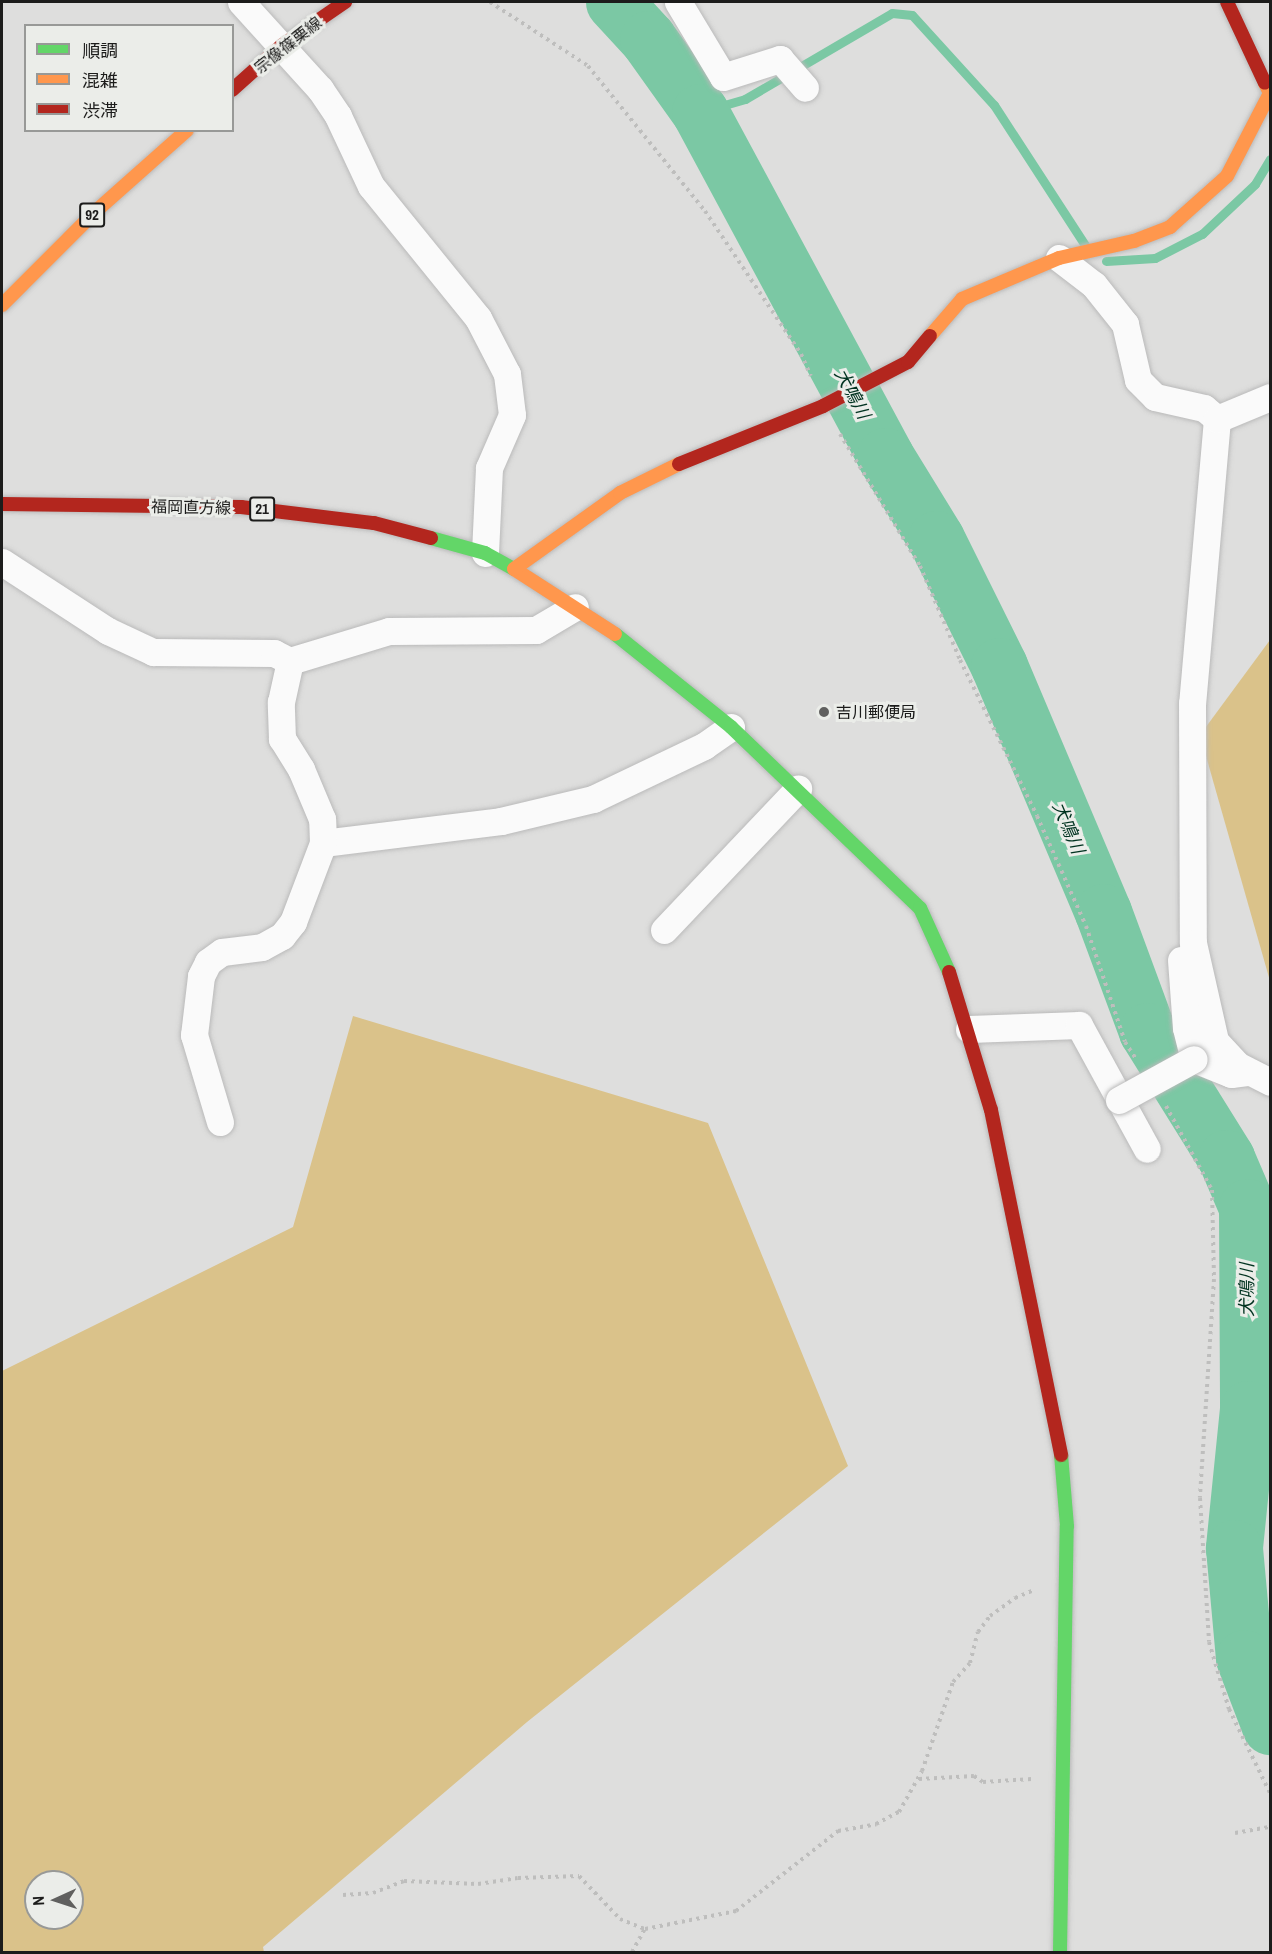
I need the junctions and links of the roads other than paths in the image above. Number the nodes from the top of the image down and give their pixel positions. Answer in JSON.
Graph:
{"nodes":[{"id":1,"x":241,"y":2,"type":"edge"},
{"id":2,"x":345,"y":2,"type":"edge"},
{"id":3,"x":678,"y":2,"type":"edge"},
{"id":4,"x":1227,"y":2,"type":"edge"},
{"id":5,"x":281,"y":46,"type":"junction"},
{"id":6,"x":803,"y":86,"type":"dead end"},
{"id":7,"x":234,"y":88,"type":"edge"},
{"id":8,"x":1270,"y":93,"type":"edge"},
{"id":9,"x":185,"y":132,"type":"edge"},
{"id":10,"x":1069,"y":256,"type":"junction"},
{"id":11,"x":2,"y":305,"type":"edge"},
{"id":12,"x":1270,"y":397,"type":"edge"},
{"id":13,"x":1217,"y":419,"type":"junction"},
{"id":14,"x":2,"y":504,"type":"edge"},
{"id":15,"x":484,"y":553,"type":"junction"},
{"id":16,"x":2,"y":562,"type":"edge"},
{"id":17,"x":514,"y":570,"type":"junction"},
{"id":18,"x":574,"y":607,"type":"junction"},
{"id":19,"x":290,"y":661,"type":"junction"},
{"id":20,"x":731,"y":727,"type":"junction"},
{"id":21,"x":798,"y":789,"type":"junction"},
{"id":22,"x":323,"y":843,"type":"junction"},
{"id":23,"x":664,"y":930,"type":"dead end"},
{"id":24,"x":1193,"y":943,"type":"junction"},
{"id":25,"x":969,"y":1029,"type":"junction"},
{"id":26,"x":1194,"y":1059,"type":"junction"},
{"id":27,"x":1260,"y":1077,"type":"edge"},
{"id":28,"x":1119,"y":1100,"type":"junction"},
{"id":29,"x":220,"y":1122,"type":"dead end"},
{"id":30,"x":1147,"y":1149,"type":"dead end"},
{"id":31,"x":1060,"y":1953,"type":"edge"}],
"edges":[{"from":1,"to":5,"type":"street"},
{"from":2,"to":5,"type":"street","name":"宗像篠栗線"},
{"from":3,"to":6,"type":"street"},
{"from":4,"to":8,"type":"street"},
{"from":5,"to":7,"type":"street","name":"宗像篠栗線"},
{"from":5,"to":15,"type":"street"},
{"from":8,"to":10,"type":"street"},
{"from":9,"to":11,"type":"street","number":"92"},
{"from":10,"to":13,"type":"street"},
{"from":10,"to":17,"type":"street"},
{"from":12,"to":13,"type":"street"},
{"from":13,"to":24,"type":"street"},
{"from":14,"to":15,"type":"street","name":"福岡直方線","number":"21"},
{"from":15,"to":17,"type":"street","name":"福岡直方線","number":"21"},
{"from":16,"to":19,"type":"street"},
{"from":17,"to":18,"type":"street","name":"福岡直方線"},
{"from":18,"to":19,"type":"street"},
{"from":18,"to":20,"type":"street","name":"福岡直方線"},
{"from":19,"to":22,"type":"street"},
{"from":20,"to":21,"type":"street","name":"福岡直方線"},
{"from":20,"to":22,"type":"street"},
{"from":21,"to":23,"type":"street"},
{"from":21,"to":25,"type":"street","name":"福岡直方線"},
{"from":22,"to":29,"type":"street"},
{"from":24,"to":26,"type":"street"},
{"from":24,"to":27,"type":"street"},
{"from":25,"to":28,"type":"street"},
{"from":25,"to":31,"type":"street","name":"福岡直方線"},
{"from":26,"to":27,"type":"street"},
{"from":26,"to":28,"type":"street","bridge":true},
{"from":28,"to":30,"type":"street"}]}
